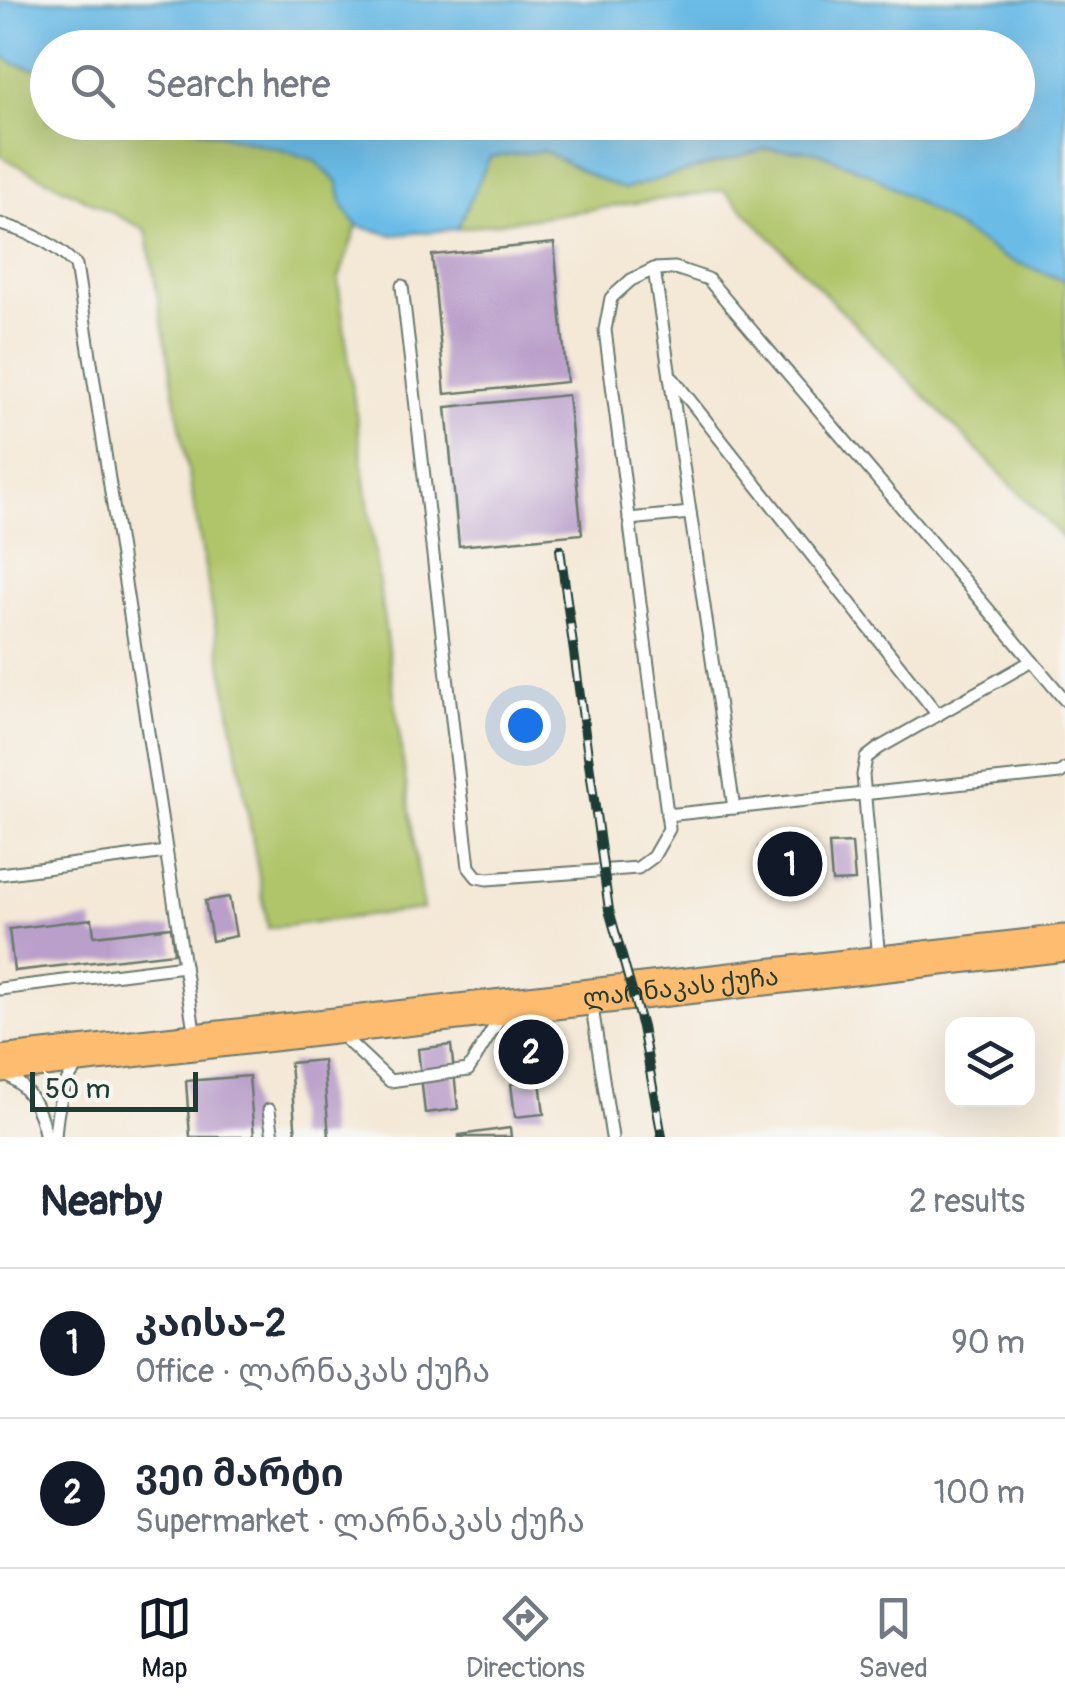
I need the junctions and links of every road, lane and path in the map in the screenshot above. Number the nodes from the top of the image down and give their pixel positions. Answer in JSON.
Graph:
{"nodes":[{"id":1,"x":0,"y":224,"type":"edge"},
{"id":2,"x":654,"y":269,"type":"junction"},
{"id":3,"x":402,"y":286,"type":"dead end"},
{"id":4,"x":670,"y":376,"type":"junction"},
{"id":5,"x":690,"y":513,"type":"junction"},
{"id":6,"x":629,"y":519,"type":"junction"},
{"id":7,"x":1032,"y":661,"type":"junction"},
{"id":8,"x":1065,"y":700,"type":"edge"},
{"id":9,"x":938,"y":715,"type":"junction"},
{"id":10,"x":1065,"y":770,"type":"edge"},
{"id":11,"x":864,"y":795,"type":"junction"},
{"id":12,"x":734,"y":808,"type":"junction"},
{"id":13,"x":667,"y":815,"type":"junction"},
{"id":14,"x":166,"y":852,"type":"junction"},
{"id":15,"x":0,"y":874,"type":"edge"},
{"id":16,"x":1065,"y":943,"type":"edge"},
{"id":17,"x":880,"y":964,"type":"junction"},
{"id":18,"x":184,"y":966,"type":"junction"},
{"id":19,"x":0,"y":989,"type":"edge"},
{"id":20,"x":590,"y":996,"type":"junction"},
{"id":21,"x":507,"y":1006,"type":"junction"},
{"id":22,"x":332,"y":1026,"type":"junction"},
{"id":23,"x":196,"y":1042,"type":"junction"},
{"id":24,"x":86,"y":1054,"type":"junction"},
{"id":25,"x":0,"y":1068,"type":"edge"},
{"id":26,"x":269,"y":1110,"type":"dead end"},
{"id":27,"x":46,"y":1137,"type":"edge"},
{"id":28,"x":55,"y":1137,"type":"edge"},
{"id":29,"x":273,"y":1137,"type":"edge"},
{"id":30,"x":612,"y":1137,"type":"edge"}],
"edges":[{"from":1,"to":14,"type":"lane"},
{"from":2,"to":4,"type":"lane"},
{"from":2,"to":6,"type":"lane"},
{"from":2,"to":7,"type":"lane"},
{"from":3,"to":13,"type":"lane"},
{"from":4,"to":5,"type":"lane"},
{"from":4,"to":9,"type":"lane"},
{"from":5,"to":6,"type":"lane"},
{"from":5,"to":12,"type":"lane"},
{"from":6,"to":13,"type":"lane"},
{"from":7,"to":8,"type":"lane"},
{"from":7,"to":9,"type":"lane"},
{"from":9,"to":11,"type":"lane"},
{"from":10,"to":11,"type":"lane"},
{"from":11,"to":12,"type":"lane"},
{"from":11,"to":17,"type":"lane"},
{"from":12,"to":13,"type":"lane"},
{"from":14,"to":15,"type":"lane"},
{"from":14,"to":18,"type":"lane"},
{"from":16,"to":17,"type":"highway","name":"ლარნაკას ქუჩა"},
{"from":17,"to":20,"type":"highway","name":"ლარნაკას ქუჩა"},
{"from":18,"to":19,"type":"lane"},
{"from":18,"to":23,"type":"lane"},
{"from":20,"to":21,"type":"highway","name":"ლარნაკას ქუჩა"},
{"from":20,"to":30,"type":"lane"},
{"from":21,"to":22,"type":"highway","name":"ლარნაკას ქუჩა"},
{"from":21,"to":22,"type":"lane"},
{"from":22,"to":23,"type":"highway","name":"ლარნაკას ქუჩა"},
{"from":23,"to":24,"type":"highway","name":"ლარნაკას ქუჩა"},
{"from":24,"to":25,"type":"highway","name":"ლარნაკას ქუჩა"},
{"from":24,"to":28,"type":"lane"},
{"from":25,"to":27,"type":"lane"},
{"from":26,"to":29,"type":"lane"}]}
